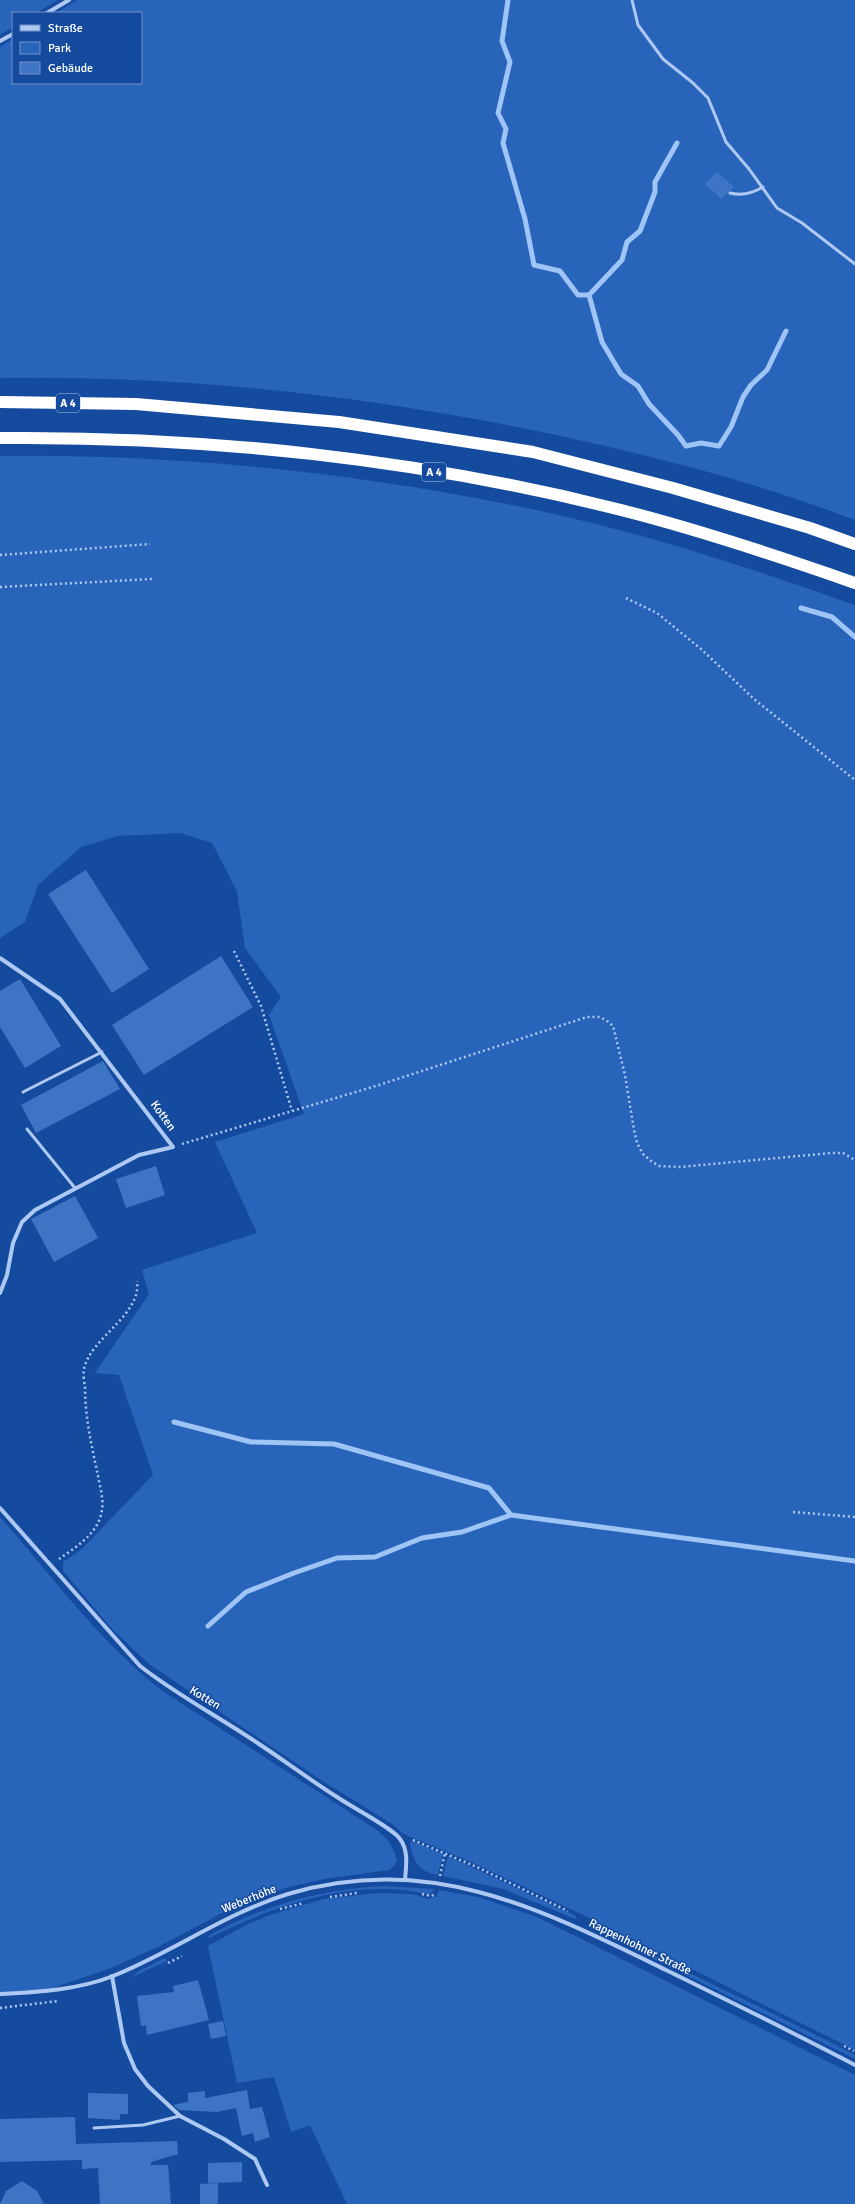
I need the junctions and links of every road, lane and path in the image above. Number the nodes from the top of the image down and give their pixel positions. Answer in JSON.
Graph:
{"nodes":[{"id":1,"x":69,"y":0,"type":"edge"},
{"id":2,"x":632,"y":0,"type":"edge"},
{"id":3,"x":49,"y":12,"type":"edge"},
{"id":4,"x":12,"y":35,"type":"edge"},
{"id":5,"x":0,"y":42,"type":"edge"},
{"id":6,"x":763,"y":187,"type":"junction"},
{"id":7,"x":730,"y":193,"type":"dead end"},
{"id":8,"x":855,"y":264,"type":"edge"},
{"id":9,"x":0,"y":402,"type":"edge"},
{"id":10,"x":0,"y":438,"type":"edge"},
{"id":11,"x":150,"y":544,"type":"dead end"},
{"id":12,"x":855,"y":544,"type":"edge"},
{"id":13,"x":0,"y":555,"type":"edge"},
{"id":14,"x":152,"y":579,"type":"dead end"},
{"id":15,"x":855,"y":583,"type":"edge"},
{"id":16,"x":0,"y":588,"type":"edge"},
{"id":17,"x":626,"y":598,"type":"dead end"},
{"id":18,"x":855,"y":780,"type":"edge"},
{"id":19,"x":234,"y":951,"type":"dead end"},
{"id":20,"x":0,"y":958,"type":"edge"},
{"id":21,"x":102,"y":1052,"type":"junction"},
{"id":22,"x":23,"y":1092,"type":"dead end"},
{"id":23,"x":292,"y":1111,"type":"junction"},
{"id":24,"x":27,"y":1129,"type":"dead end"},
{"id":25,"x":173,"y":1147,"type":"junction"},
{"id":26,"x":855,"y":1160,"type":"edge"},
{"id":27,"x":75,"y":1188,"type":"junction"},
{"id":28,"x":137,"y":1280,"type":"dead end"},
{"id":29,"x":0,"y":1293,"type":"edge"},
{"id":30,"x":0,"y":1508,"type":"edge"},
{"id":31,"x":793,"y":1512,"type":"dead end"},
{"id":32,"x":855,"y":1517,"type":"edge"},
{"id":33,"x":50,"y":1564,"type":"junction"},
{"id":34,"x":400,"y":1839,"type":"junction"},
{"id":35,"x":405,"y":1880,"type":"junction"},
{"id":36,"x":439,"y":1882,"type":"junction"},
{"id":37,"x":360,"y":1893,"type":"dead end"},
{"id":38,"x":419,"y":1893,"type":"dead end"},
{"id":39,"x":323,"y":1898,"type":"dead end"},
{"id":40,"x":310,"y":1901,"type":"dead end"},
{"id":41,"x":279,"y":1910,"type":"dead end"},
{"id":42,"x":186,"y":1954,"type":"dead end"},
{"id":43,"x":162,"y":1966,"type":"dead end"},
{"id":44,"x":112,"y":1976,"type":"junction"},
{"id":45,"x":0,"y":1994,"type":"edge"},
{"id":46,"x":62,"y":2001,"type":"dead end"},
{"id":47,"x":0,"y":2008,"type":"edge"},
{"id":48,"x":855,"y":2065,"type":"edge"},
{"id":49,"x":180,"y":2116,"type":"junction"},
{"id":50,"x":94,"y":2128,"type":"dead end"},
{"id":51,"x":267,"y":2185,"type":"dead end"}],
"edges":[{"from":1,"to":3,"type":"street"},
{"from":2,"to":6,"type":"lane"},
{"from":4,"to":5,"type":"street"},
{"from":6,"to":7,"type":"lane"},
{"from":6,"to":8,"type":"lane"},
{"from":9,"to":12,"type":"highway","number":"A 4"},
{"from":10,"to":15,"type":"highway","number":"A 4"},
{"from":11,"to":13,"type":"path"},
{"from":14,"to":16,"type":"path"},
{"from":17,"to":18,"type":"path"},
{"from":19,"to":23,"type":"path"},
{"from":20,"to":21,"type":"street","name":"Kotten"},
{"from":21,"to":22,"type":"lane"},
{"from":21,"to":25,"type":"street","name":"Kotten"},
{"from":23,"to":25,"type":"path"},
{"from":23,"to":26,"type":"path"},
{"from":24,"to":27,"type":"lane"},
{"from":25,"to":27,"type":"street","name":"Kotten"},
{"from":27,"to":29,"type":"street","name":"Kotten"},
{"from":28,"to":33,"type":"path"},
{"from":30,"to":33,"type":"street","name":"Kotten"},
{"from":31,"to":32,"type":"path"},
{"from":33,"to":34,"type":"street","name":"Kotten"},
{"from":34,"to":35,"type":"street"},
{"from":34,"to":36,"type":"path"},
{"from":35,"to":36,"type":"street","name":"Rappenhohner Straße"},
{"from":35,"to":44,"type":"street","name":"Weberhöhe"},
{"from":36,"to":38,"type":"path"},
{"from":36,"to":48,"type":"street","name":"Rappenhohner Straße"},
{"from":37,"to":39,"type":"path"},
{"from":40,"to":41,"type":"path"},
{"from":42,"to":43,"type":"path"},
{"from":44,"to":45,"type":"street","name":"Weberhöhe"},
{"from":44,"to":49,"type":"street"},
{"from":46,"to":47,"type":"path"},
{"from":49,"to":50,"type":"lane"},
{"from":49,"to":51,"type":"street"}]}
